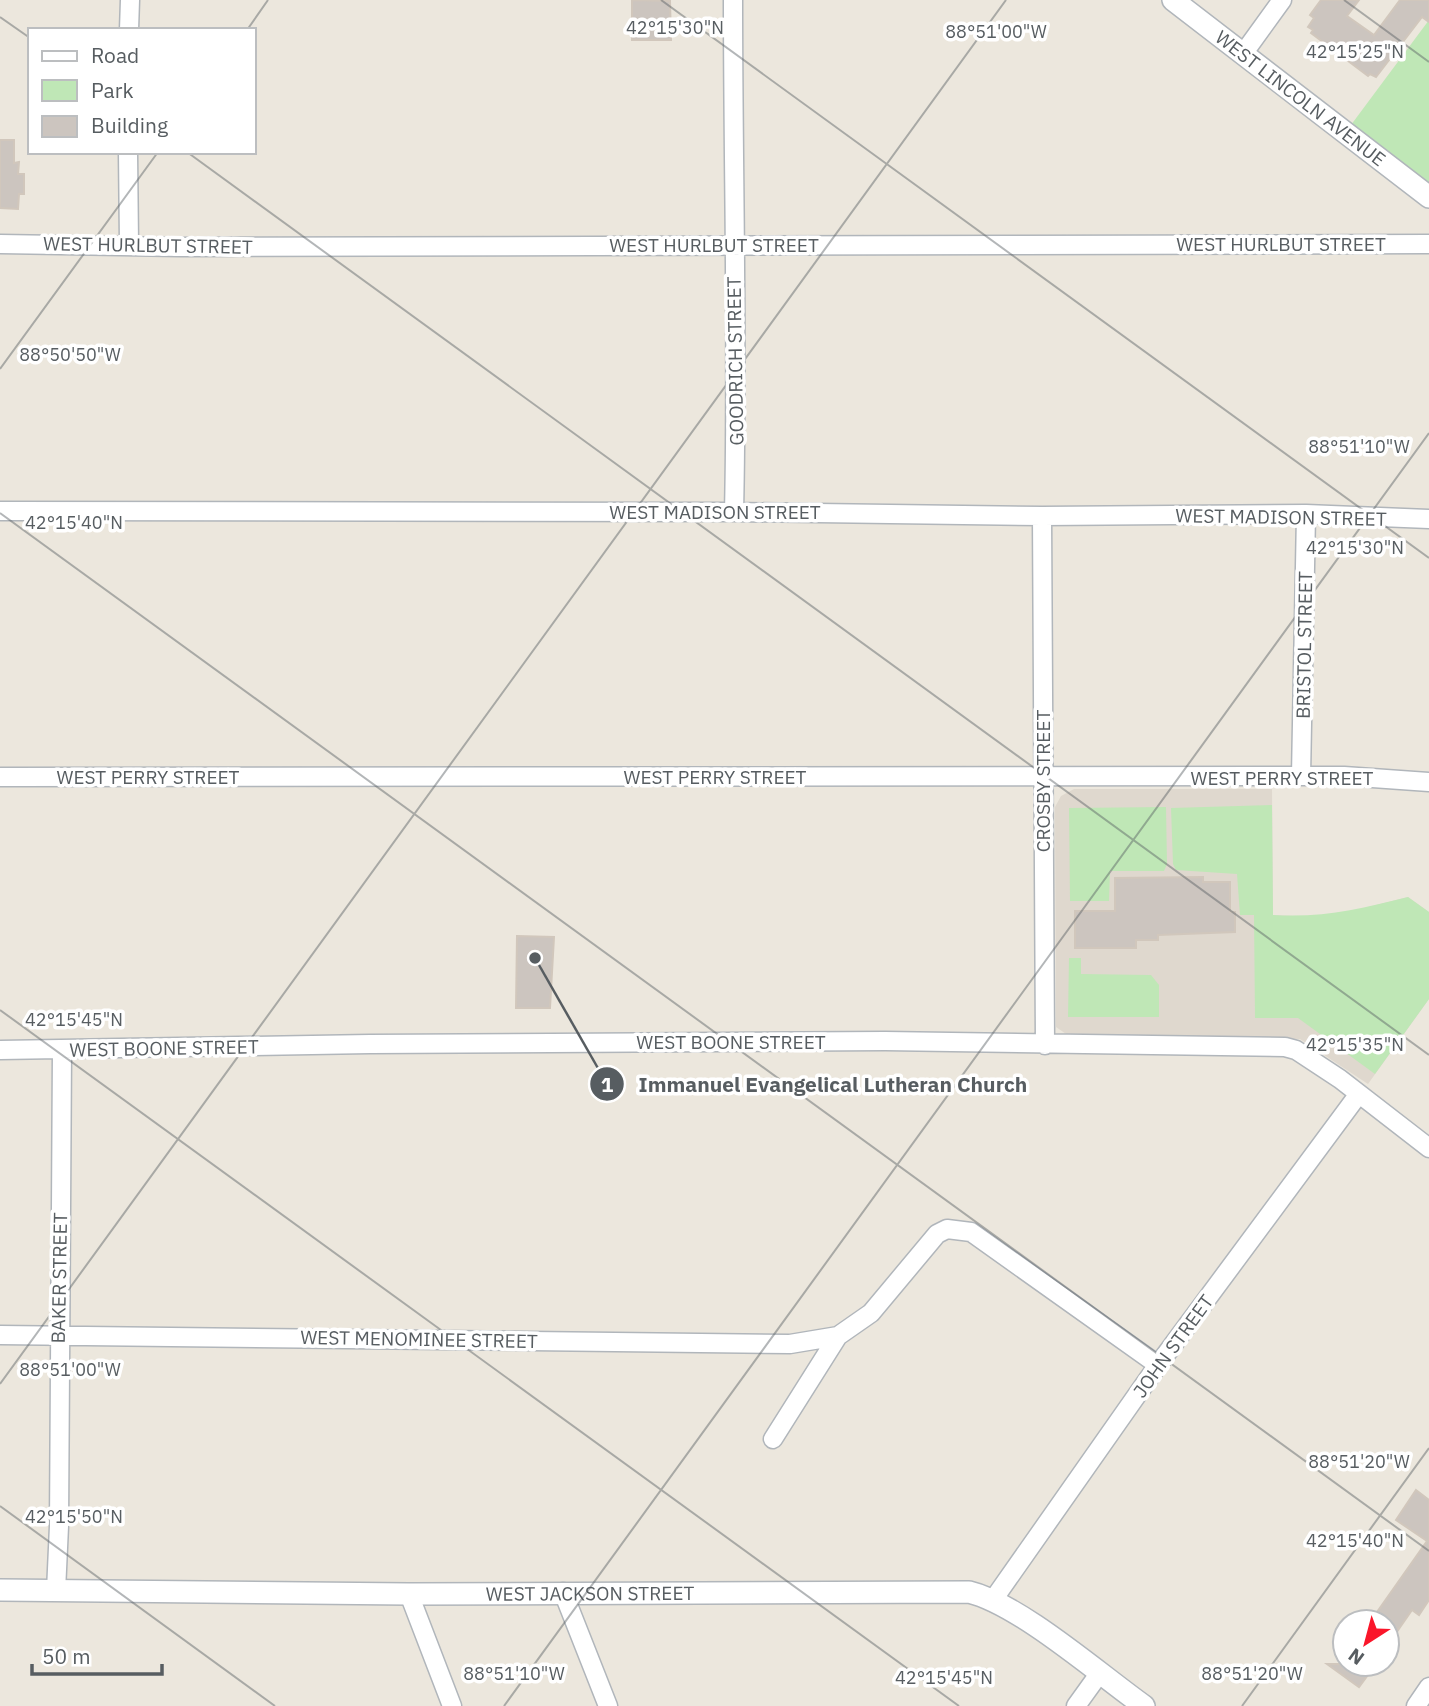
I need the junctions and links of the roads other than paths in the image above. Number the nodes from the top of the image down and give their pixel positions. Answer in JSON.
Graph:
{"nodes":[{"id":1,"x":130,"y":0,"type":"edge"},
{"id":2,"x":733,"y":0,"type":"edge"},
{"id":3,"x":1173,"y":0,"type":"edge"},
{"id":4,"x":1282,"y":0,"type":"edge"},
{"id":5,"x":129,"y":28,"type":"edge"},
{"id":6,"x":1243,"y":54,"type":"junction"},
{"id":7,"x":128,"y":154,"type":"edge"},
{"id":8,"x":1429,"y":197,"type":"edge"},
{"id":9,"x":0,"y":244,"type":"edge"},
{"id":10,"x":129,"y":244,"type":"junction"},
{"id":11,"x":733,"y":244,"type":"junction"},
{"id":12,"x":1429,"y":244,"type":"edge"},
{"id":13,"x":0,"y":510,"type":"edge"},
{"id":14,"x":734,"y":512,"type":"junction"},
{"id":15,"x":1306,"y":514,"type":"junction"},
{"id":16,"x":1042,"y":516,"type":"junction"},
{"id":17,"x":1429,"y":519,"type":"edge"},
{"id":18,"x":1301,"y":776,"type":"junction"},
{"id":19,"x":0,"y":777,"type":"edge"},
{"id":20,"x":1043,"y":778,"type":"junction"},
{"id":21,"x":1429,"y":782,"type":"edge"},
{"id":22,"x":1045,"y":1045,"type":"junction"},
{"id":23,"x":0,"y":1050,"type":"edge"},
{"id":24,"x":62,"y":1050,"type":"junction"},
{"id":25,"x":1358,"y":1095,"type":"junction"},
{"id":26,"x":1429,"y":1148,"type":"edge"},
{"id":27,"x":0,"y":1335,"type":"edge"},
{"id":28,"x":58,"y":1335,"type":"junction"},
{"id":29,"x":838,"y":1336,"type":"junction"},
{"id":30,"x":1158,"y":1365,"type":"junction"},
{"id":31,"x":773,"y":1439,"type":"dead end"},
{"id":32,"x":0,"y":1590,"type":"edge"},
{"id":33,"x":56,"y":1591,"type":"junction"},
{"id":34,"x":563,"y":1592,"type":"junction"},
{"id":35,"x":408,"y":1594,"type":"junction"},
{"id":36,"x":993,"y":1601,"type":"junction"},
{"id":37,"x":1099,"y":1674,"type":"junction"},
{"id":38,"x":1429,"y":1687,"type":"edge"},
{"id":39,"x":452,"y":1706,"type":"edge"},
{"id":40,"x":608,"y":1706,"type":"edge"},
{"id":41,"x":1076,"y":1706,"type":"edge"},
{"id":42,"x":1144,"y":1706,"type":"edge"},
{"id":43,"x":1416,"y":1706,"type":"edge"}],
"edges":[{"from":1,"to":5,"type":"street"},
{"from":2,"to":11,"type":"street","name":"GOODRICH STREET"},
{"from":3,"to":6,"type":"street","name":"WEST LINCOLN AVENUE"},
{"from":4,"to":6,"type":"street"},
{"from":6,"to":8,"type":"street","name":"WEST LINCOLN AVENUE"},
{"from":7,"to":10,"type":"street"},
{"from":9,"to":10,"type":"street","name":"WEST HURLBUT STREET"},
{"from":10,"to":11,"type":"street","name":"WEST HURLBUT STREET"},
{"from":11,"to":12,"type":"street","name":"WEST HURLBUT STREET"},
{"from":11,"to":14,"type":"street","name":"GOODRICH STREET"},
{"from":13,"to":14,"type":"street","name":"WEST MADISON STREET"},
{"from":14,"to":16,"type":"street","name":"WEST MADISON STREET"},
{"from":15,"to":16,"type":"street","name":"WEST MADISON STREET"},
{"from":15,"to":17,"type":"street","name":"WEST MADISON STREET"},
{"from":15,"to":18,"type":"street","name":"BRISTOL STREET"},
{"from":16,"to":20,"type":"street","name":"CROSBY STREET"},
{"from":18,"to":20,"type":"street","name":"WEST PERRY STREET"},
{"from":18,"to":21,"type":"street","name":"WEST PERRY STREET"},
{"from":19,"to":20,"type":"street","name":"WEST PERRY STREET"},
{"from":20,"to":22,"type":"street","name":"CROSBY STREET"},
{"from":22,"to":24,"type":"street","name":"WEST BOONE STREET"},
{"from":22,"to":25,"type":"street","name":"WEST BOONE STREET"},
{"from":23,"to":24,"type":"street","name":"WEST BOONE STREET"},
{"from":24,"to":28,"type":"street","name":"BAKER STREET"},
{"from":25,"to":26,"type":"street","name":"WEST BOONE STREET"},
{"from":25,"to":30,"type":"street","name":"JOHN STREET"},
{"from":27,"to":28,"type":"street","name":"WEST MENOMINEE STREET"},
{"from":28,"to":29,"type":"street","name":"WEST MENOMINEE STREET"},
{"from":28,"to":33,"type":"street","name":"BAKER STREET"},
{"from":29,"to":30,"type":"street"},
{"from":29,"to":31,"type":"street"},
{"from":30,"to":36,"type":"street","name":"JOHN STREET"},
{"from":32,"to":33,"type":"street","name":"WEST JACKSON STREET"},
{"from":33,"to":35,"type":"street","name":"WEST JACKSON STREET"},
{"from":34,"to":35,"type":"street","name":"WEST JACKSON STREET"},
{"from":34,"to":36,"type":"street","name":"WEST JACKSON STREET"},
{"from":34,"to":40,"type":"street"},
{"from":35,"to":39,"type":"street"},
{"from":36,"to":37,"type":"street","name":"WEST JACKSON STREET"},
{"from":37,"to":41,"type":"street"},
{"from":37,"to":42,"type":"street","name":"WEST JACKSON STREET"},
{"from":38,"to":43,"type":"street"}]}
